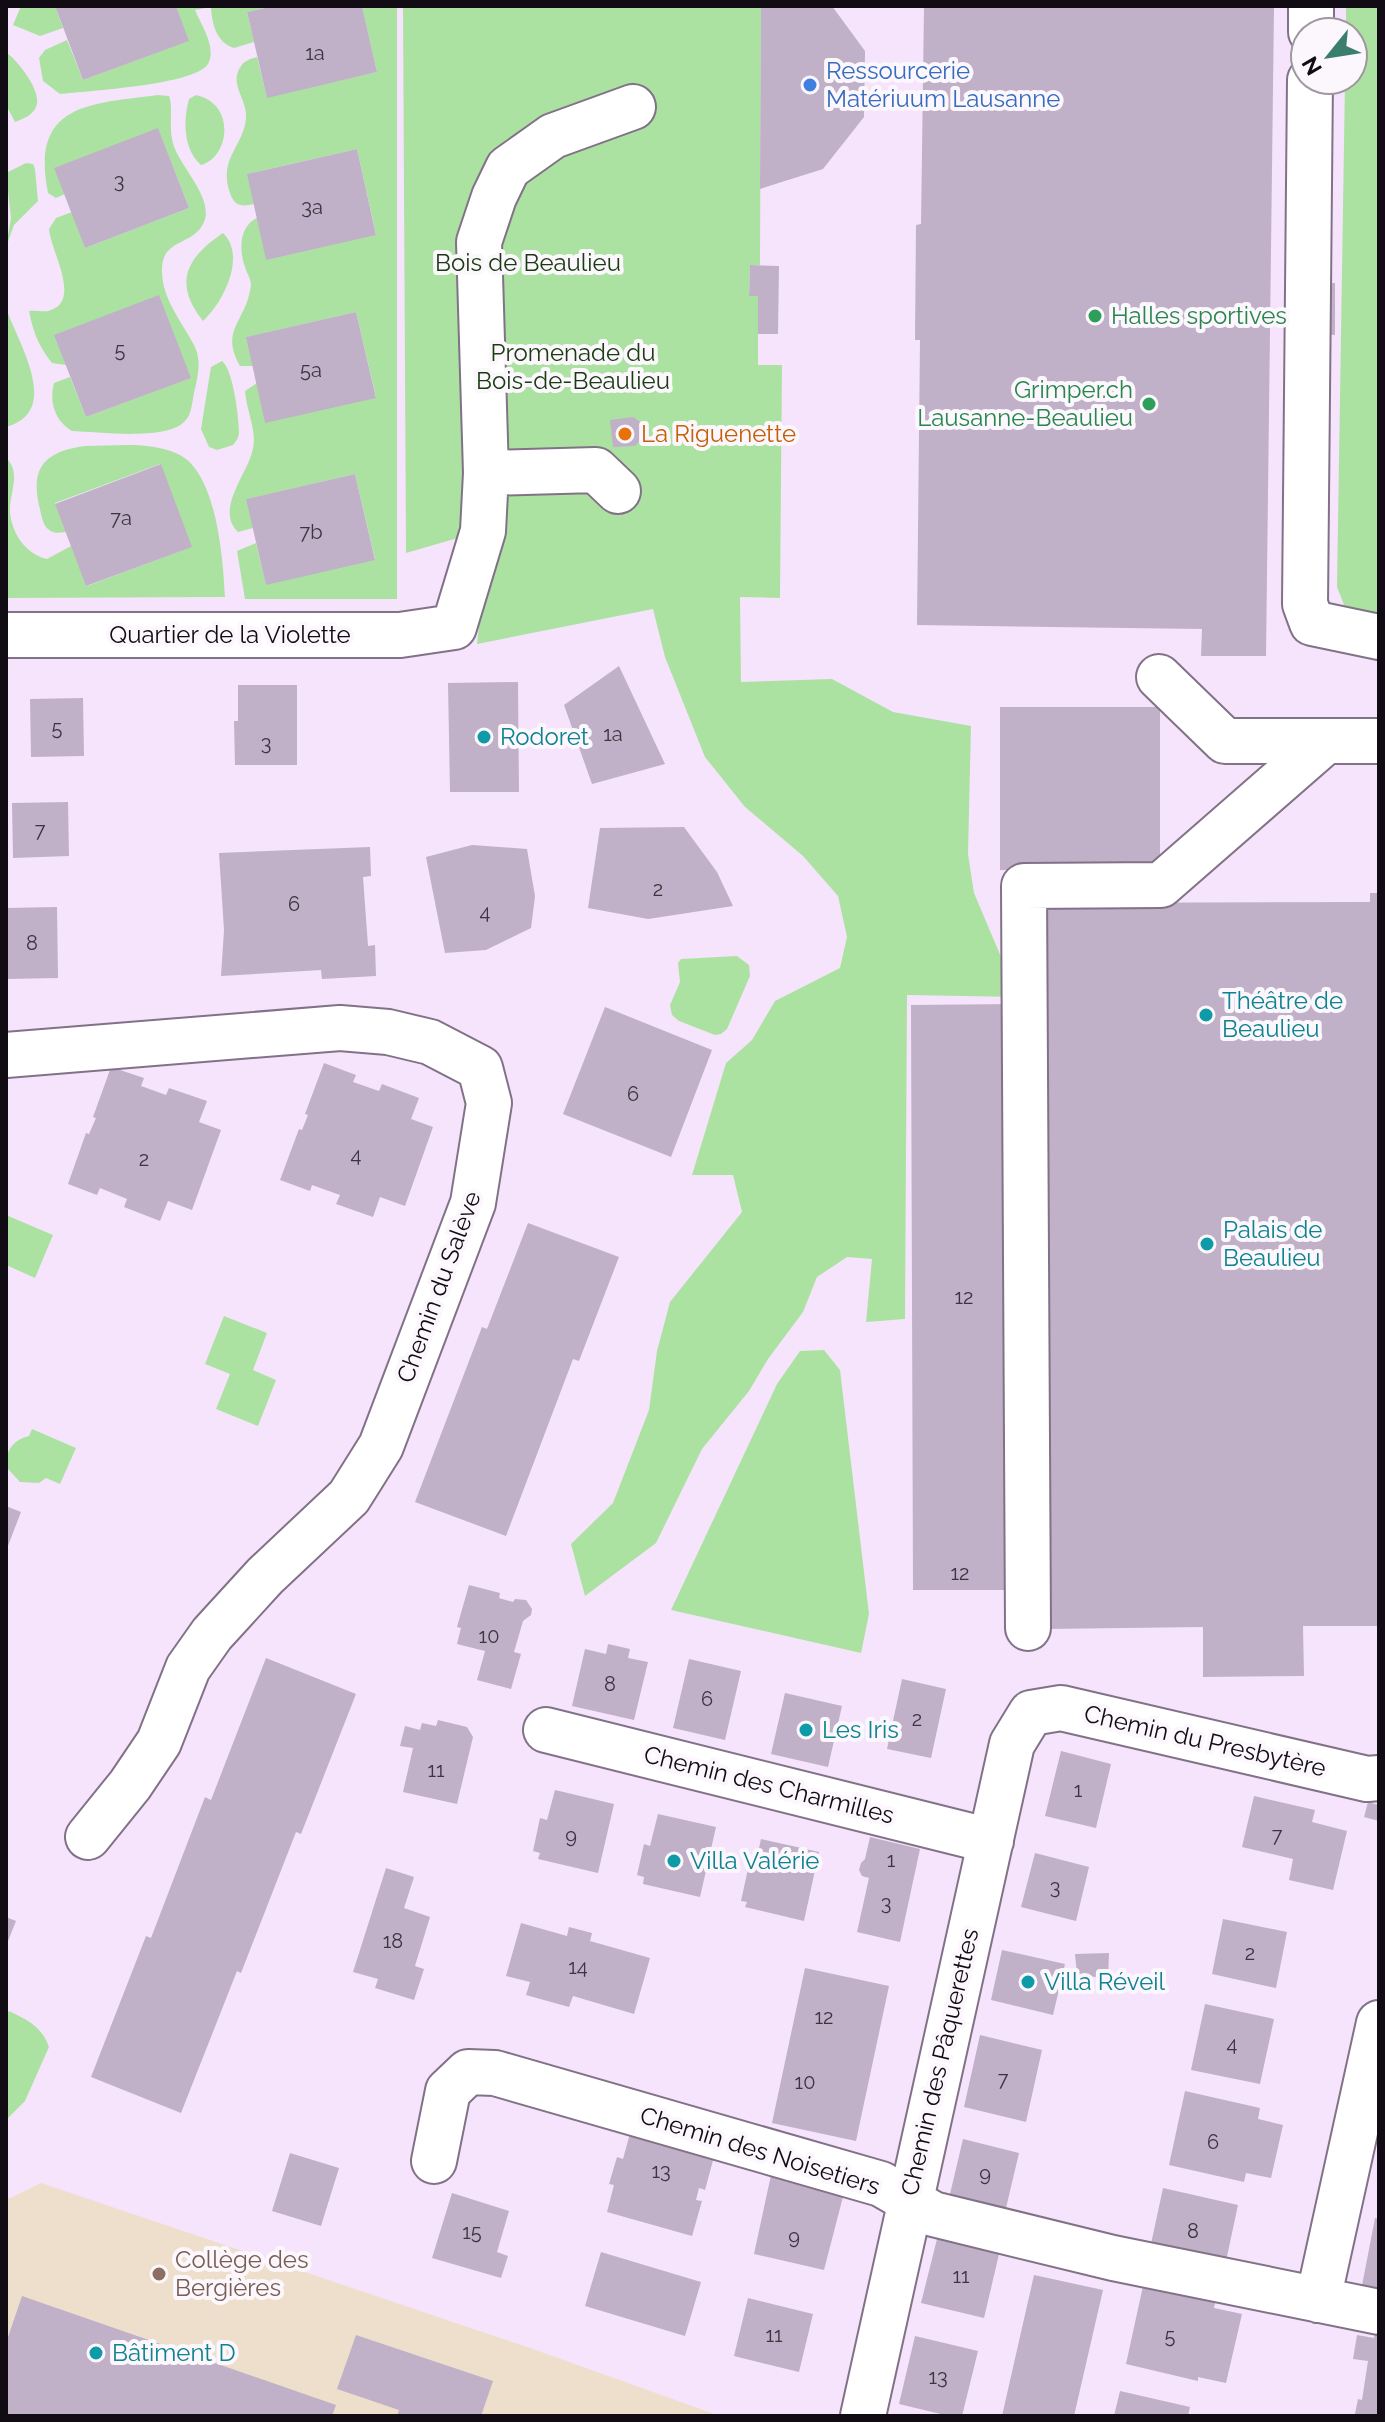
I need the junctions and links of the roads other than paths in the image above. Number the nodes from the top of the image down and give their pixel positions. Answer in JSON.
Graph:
{"nodes":[{"id":1,"x":1310,"y":96,"type":"edge"},
{"id":2,"x":633,"y":107,"type":"dead end"},
{"id":3,"x":486,"y":473,"type":"junction"},
{"id":4,"x":618,"y":491,"type":"dead end"},
{"id":5,"x":6,"y":635,"type":"edge"},
{"id":6,"x":1379,"y":637,"type":"edge"},
{"id":7,"x":1159,"y":677,"type":"dead end"},
{"id":8,"x":1326,"y":741,"type":"junction"},
{"id":9,"x":1379,"y":741,"type":"edge"},
{"id":10,"x":6,"y":1055,"type":"edge"},
{"id":11,"x":1028,"y":1628,"type":"dead end"},
{"id":12,"x":1031,"y":1713,"type":"joint"},
{"id":13,"x":546,"y":1730,"type":"dead end"},
{"id":14,"x":1379,"y":1778,"type":"edge"},
{"id":15,"x":88,"y":1837,"type":"dead end"},
{"id":16,"x":991,"y":1841,"type":"junction"},
{"id":17,"x":1379,"y":2023,"type":"edge"},
{"id":18,"x":434,"y":2161,"type":"dead end"},
{"id":19,"x":908,"y":2201,"type":"junction"},
{"id":20,"x":1318,"y":2300,"type":"junction"},
{"id":21,"x":1379,"y":2312,"type":"edge"},
{"id":22,"x":863,"y":2416,"type":"edge"}],
"edges":[{"from":1,"to":6,"type":"street"},
{"from":2,"to":3,"type":"street"},
{"from":3,"to":4,"type":"street"},
{"from":3,"to":5,"type":"street","name":"Quartier de la Violette"},
{"from":7,"to":8,"type":"street"},
{"from":8,"to":9,"type":"street"},
{"from":8,"to":11,"type":"street"},
{"from":10,"to":15,"type":"street","name":"Chemin du Salève"},
{"from":12,"to":14,"type":"street","name":"Chemin du Presbytère"},
{"from":12,"to":16,"type":"street","name":"Chemin des Pâquerettes"},
{"from":13,"to":16,"type":"street","name":"Chemin des Charmilles"},
{"from":16,"to":19,"type":"street","name":"Chemin des Pâquerettes"},
{"from":17,"to":20,"type":"street"},
{"from":18,"to":19,"type":"street","name":"Chemin des Noisetiers"},
{"from":19,"to":20,"type":"street","name":"Chemin des Noisetiers"},
{"from":19,"to":22,"type":"street","name":"Chemin des Pâquerettes"},
{"from":20,"to":21,"type":"street","name":"Chemin des Noisetiers"}]}
